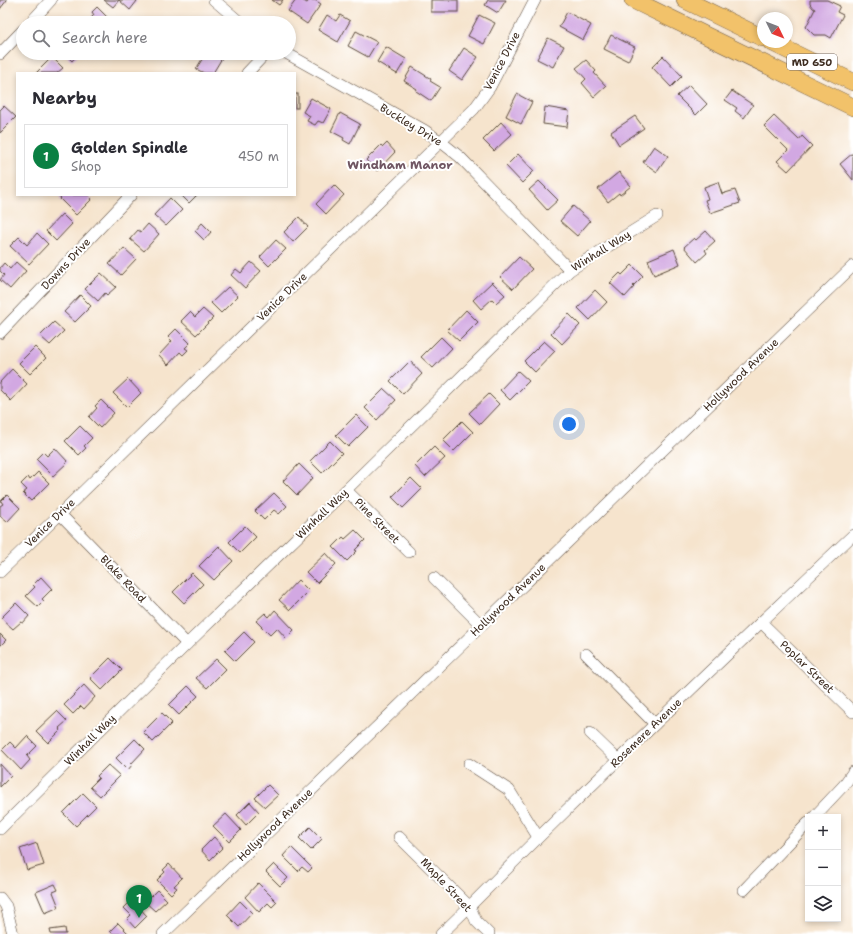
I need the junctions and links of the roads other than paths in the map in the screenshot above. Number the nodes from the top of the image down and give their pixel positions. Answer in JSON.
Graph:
{"nodes":[{"id":1,"x":52,"y":0,"type":"edge"},
{"id":2,"x":214,"y":0,"type":"edge"},
{"id":3,"x":535,"y":0,"type":"edge"},
{"id":4,"x":632,"y":0,"type":"edge"},
{"id":5,"x":685,"y":0,"type":"edge"},
{"id":6,"x":37,"y":16,"type":"edge"},
{"id":7,"x":233,"y":16,"type":"edge"},
{"id":8,"x":757,"y":35,"type":"edge"},
{"id":9,"x":16,"y":37,"type":"edge"},
{"id":10,"x":783,"y":48,"type":"edge"},
{"id":11,"x":0,"y":54,"type":"edge"},
{"id":12,"x":296,"y":59,"type":"edge"},
{"id":13,"x":259,"y":60,"type":"edge"},
{"id":14,"x":248,"y":72,"type":"edge"},
{"id":15,"x":853,"y":82,"type":"edge"},
{"id":16,"x":853,"y":107,"type":"edge"},
{"id":17,"x":441,"y":142,"type":"junction"},
{"id":18,"x":130,"y":196,"type":"edge"},
{"id":19,"x":657,"y":216,"type":"dead end"},
{"id":20,"x":853,"y":266,"type":"edge"},
{"id":21,"x":570,"y":270,"type":"junction"},
{"id":22,"x":0,"y":333,"type":"edge"},
{"id":23,"x":346,"y":490,"type":"junction"},
{"id":24,"x":60,"y":514,"type":"junction"},
{"id":25,"x":853,"y":535,"type":"edge"},
{"id":26,"x":408,"y":552,"type":"dead end"},
{"id":27,"x":0,"y":572,"type":"edge"},
{"id":28,"x":434,"y":578,"type":"dead end"},
{"id":29,"x":761,"y":622,"type":"junction"},
{"id":30,"x":481,"y":625,"type":"junction"},
{"id":31,"x":187,"y":644,"type":"junction"},
{"id":32,"x":586,"y":654,"type":"dead end"},
{"id":33,"x":853,"y":712,"type":"edge"},
{"id":34,"x":655,"y":724,"type":"junction"},
{"id":35,"x":590,"y":733,"type":"dead end"},
{"id":36,"x":618,"y":760,"type":"junction"},
{"id":37,"x":469,"y":764,"type":"dead end"},
{"id":38,"x":853,"y":772,"type":"edge"},
{"id":39,"x":817,"y":814,"type":"edge"},
{"id":40,"x":805,"y":826,"type":"edge"},
{"id":41,"x":0,"y":829,"type":"edge"},
{"id":42,"x":399,"y":837,"type":"dead end"},
{"id":43,"x":538,"y":837,"type":"junction"},
{"id":44,"x":744,"y":890,"type":"dead end"},
{"id":45,"x":0,"y":898,"type":"edge"},
{"id":46,"x":470,"y":907,"type":"junction"},
{"id":47,"x":13,"y":934,"type":"edge"},
{"id":48,"x":163,"y":934,"type":"edge"},
{"id":49,"x":441,"y":934,"type":"edge"},
{"id":50,"x":489,"y":934,"type":"edge"}],
"edges":[{"from":1,"to":6,"type":"street"},
{"from":2,"to":7,"type":"street"},
{"from":3,"to":17,"type":"street","name":"Venice Drive"},
{"from":4,"to":16,"type":"main road","number":"MD 650"},
{"from":5,"to":8,"type":"main road"},
{"from":9,"to":11,"type":"street"},
{"from":10,"to":15,"type":"main road","number":"MD 650"},
{"from":12,"to":17,"type":"street","name":"Buckley Drive"},
{"from":13,"to":14,"type":"street"},
{"from":17,"to":21,"type":"street","name":"Buckley Drive"},
{"from":17,"to":24,"type":"street","name":"Venice Drive"},
{"from":18,"to":22,"type":"street","name":"Downs Drive"},
{"from":19,"to":21,"type":"street","name":"Winhall Way"},
{"from":20,"to":30,"type":"street","name":"Hollywood Avenue"},
{"from":21,"to":23,"type":"street","name":"Winhall Way"},
{"from":23,"to":26,"type":"street","name":"Pine Street"},
{"from":23,"to":31,"type":"street","name":"Winhall Way"},
{"from":24,"to":27,"type":"street","name":"Venice Drive"},
{"from":24,"to":31,"type":"street","name":"Blake Road"},
{"from":25,"to":29,"type":"street","name":"Rosemere Avenue"},
{"from":28,"to":30,"type":"street"},
{"from":29,"to":33,"type":"street","name":"Poplar Street"},
{"from":29,"to":34,"type":"street","name":"Rosemere Avenue"},
{"from":30,"to":48,"type":"street","name":"Hollywood Avenue"},
{"from":31,"to":41,"type":"street","name":"Winhall Way"},
{"from":32,"to":34,"type":"street"},
{"from":34,"to":36,"type":"street","name":"Rosemere Avenue"},
{"from":35,"to":36,"type":"street"},
{"from":36,"to":43,"type":"street","name":"Rosemere Avenue"},
{"from":37,"to":43,"type":"street"},
{"from":38,"to":39,"type":"street"},
{"from":40,"to":44,"type":"street"},
{"from":42,"to":46,"type":"street","name":"Maple Street"},
{"from":43,"to":46,"type":"street","name":"Rosemere Avenue"},
{"from":45,"to":47,"type":"street"},
{"from":46,"to":49,"type":"street","name":"Rosemere Avenue"},
{"from":46,"to":50,"type":"street","name":"Maple Street"}]}
